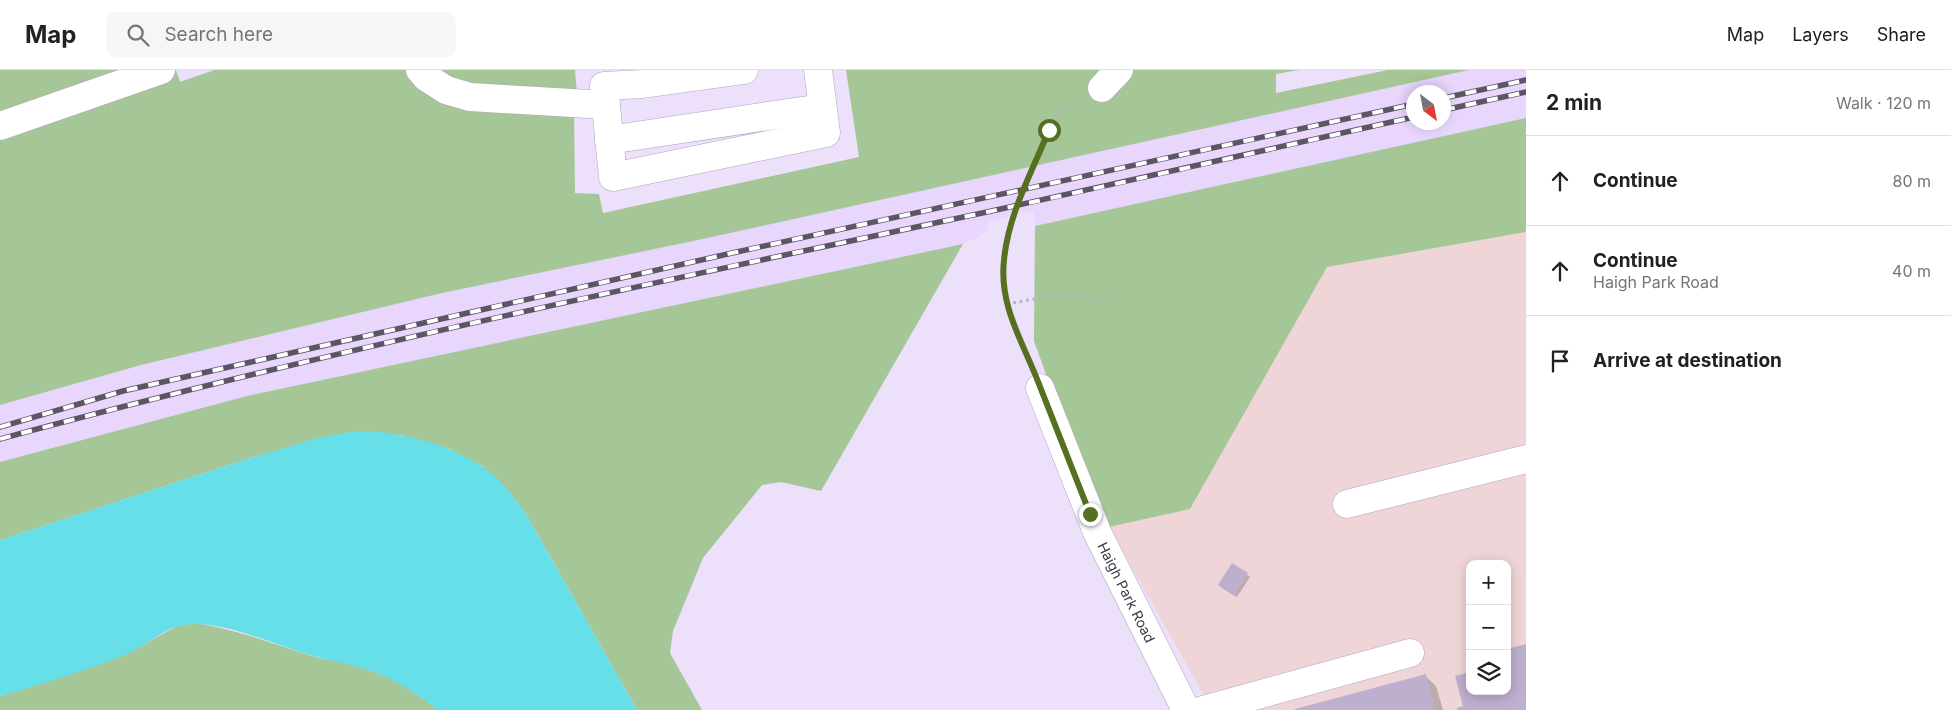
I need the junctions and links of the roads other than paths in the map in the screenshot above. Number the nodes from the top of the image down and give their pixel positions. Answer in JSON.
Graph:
{"nodes":[{"id":1,"x":161,"y":70,"type":"edge"},
{"id":2,"x":420,"y":70,"type":"edge"},
{"id":3,"x":744,"y":70,"type":"edge"},
{"id":4,"x":818,"y":70,"type":"edge"},
{"id":5,"x":114,"y":78,"type":"edge"},
{"id":6,"x":606,"y":104,"type":"junction"},
{"id":7,"x":822,"y":108,"type":"junction"},
{"id":8,"x":0,"y":126,"type":"edge"},
{"id":9,"x":609,"y":140,"type":"junction"},
{"id":10,"x":1040,"y":388,"type":"road end"},
{"id":11,"x":1526,"y":459,"type":"edge"},
{"id":12,"x":1347,"y":504,"type":"dead end"},
{"id":13,"x":1410,"y":653,"type":"dead end"},
{"id":14,"x":1186,"y":710,"type":"edge"},
{"id":15,"x":1203,"y":710,"type":"edge"}],
"edges":[{"from":1,"to":5,"type":"lane"},
{"from":2,"to":6,"type":"lane"},
{"from":3,"to":6,"type":"lane"},
{"from":4,"to":7,"type":"lane"},
{"from":5,"to":8,"type":"lane"},
{"from":6,"to":9,"type":"lane"},
{"from":7,"to":9,"type":"lane"},
{"from":7,"to":9,"type":"lane"},
{"from":10,"to":14,"type":"lane","name":"Haigh Park Road"},
{"from":11,"to":12,"type":"lane"},
{"from":13,"to":15,"type":"lane"}]}
